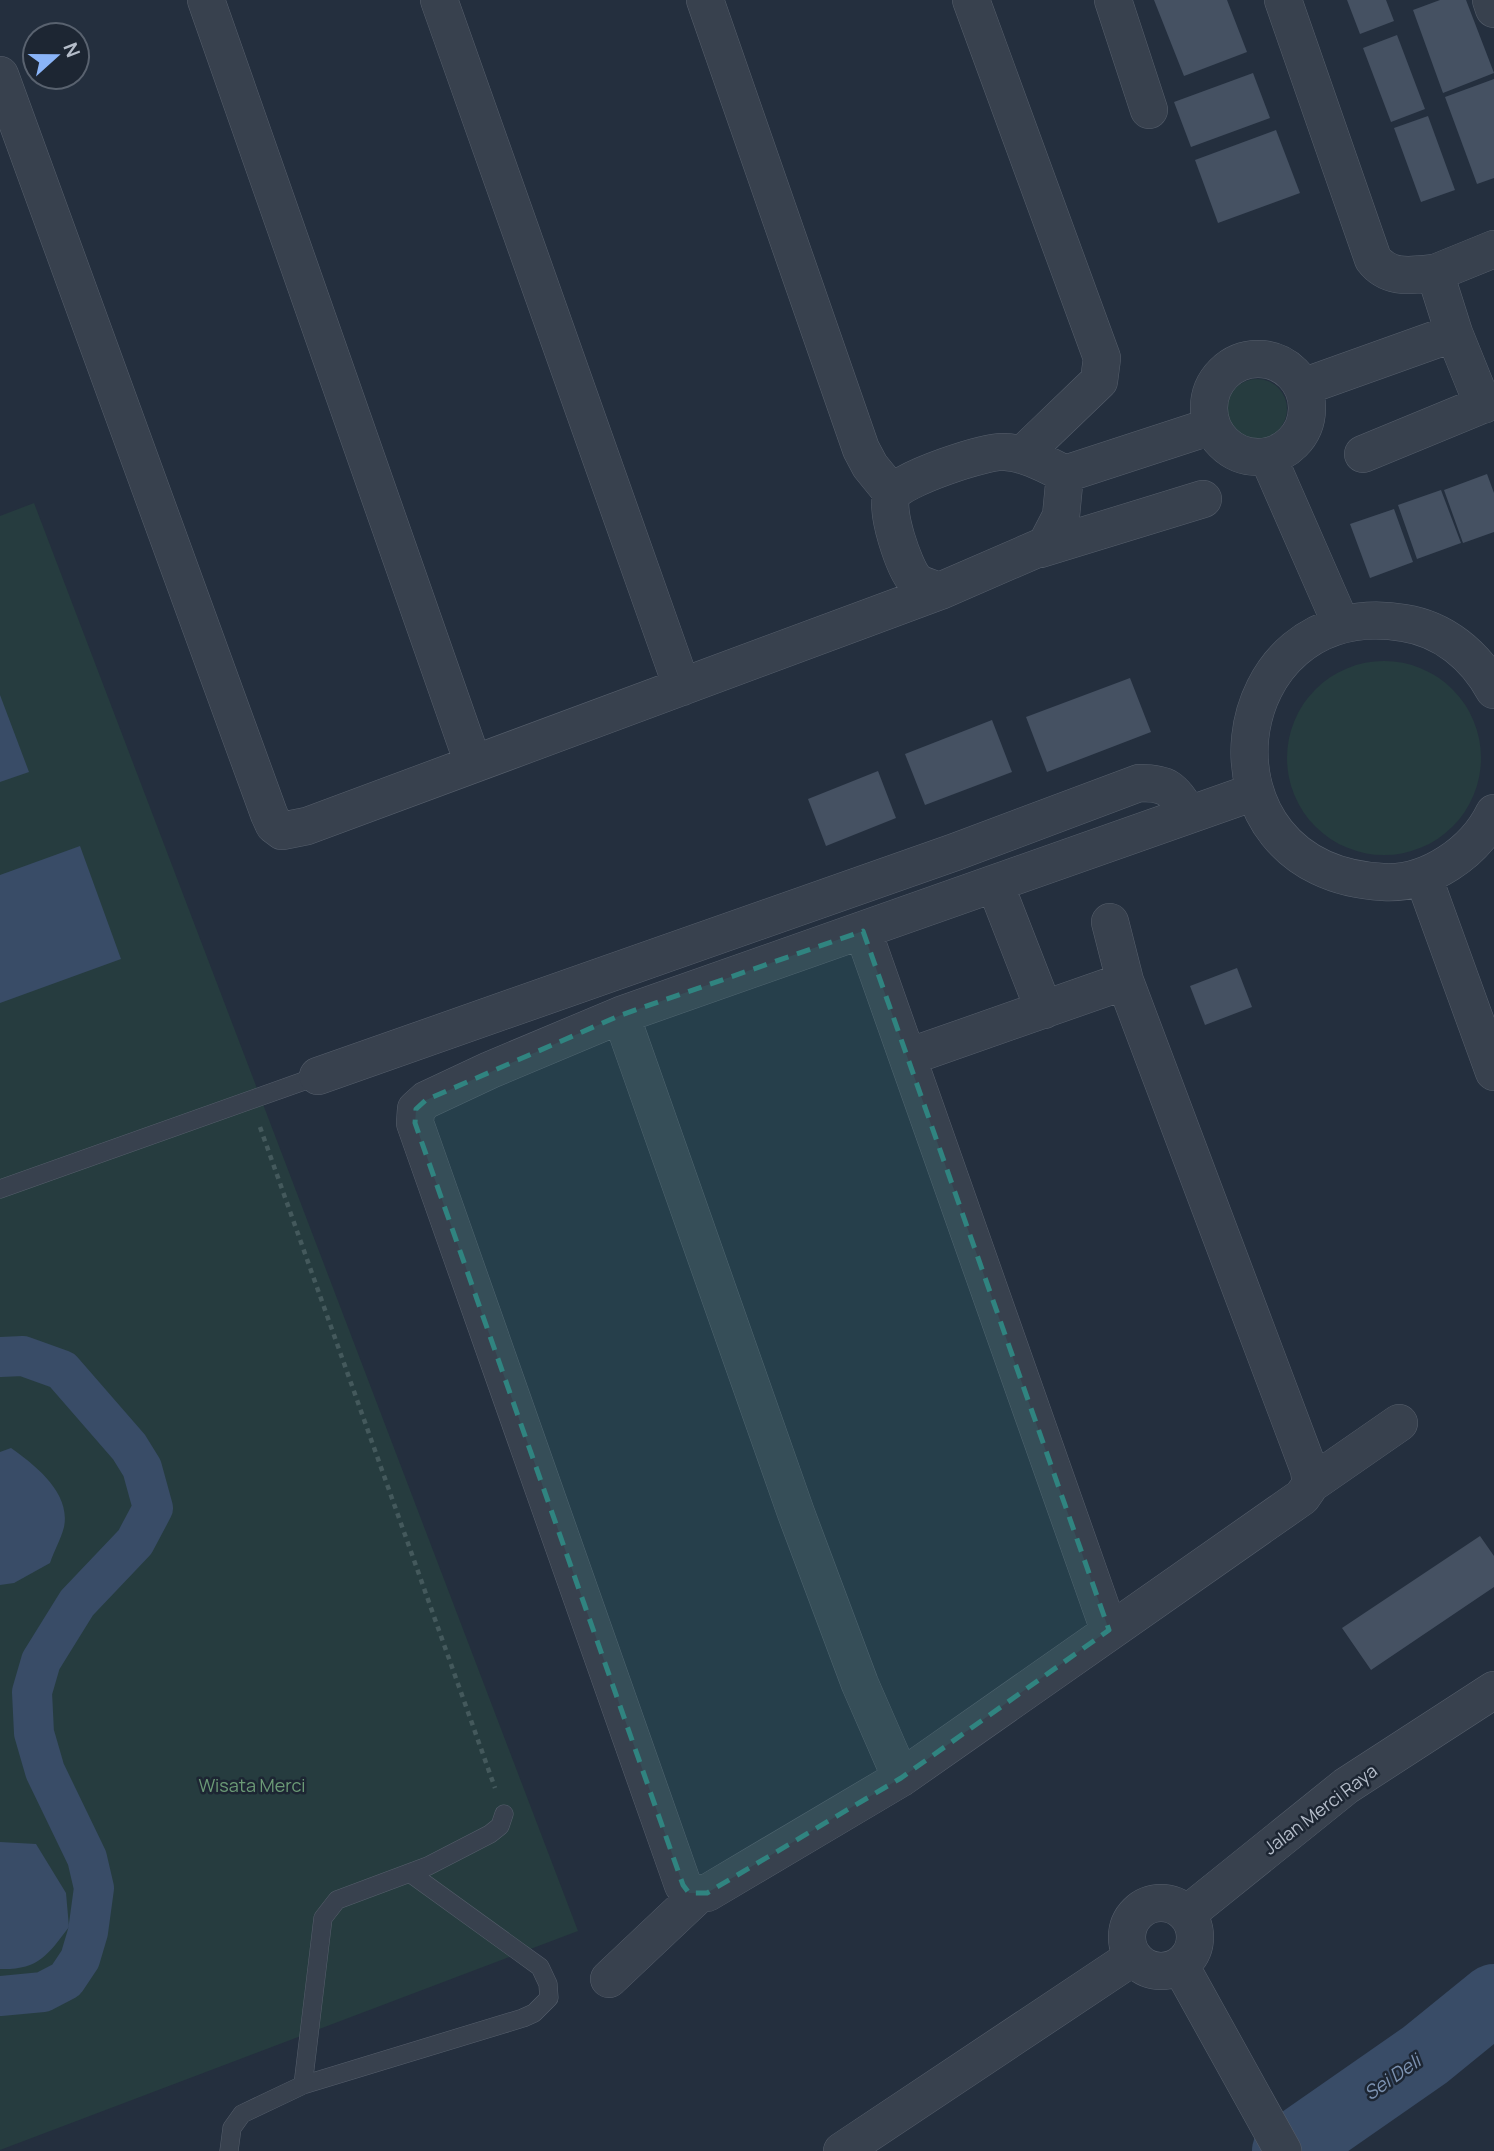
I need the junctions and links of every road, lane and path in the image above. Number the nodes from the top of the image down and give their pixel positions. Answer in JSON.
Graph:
{"nodes":[{"id":1,"x":206,"y":0,"type":"edge"},
{"id":2,"x":439,"y":0,"type":"edge"},
{"id":3,"x":705,"y":0,"type":"edge"},
{"id":4,"x":971,"y":0,"type":"edge"},
{"id":5,"x":1113,"y":0,"type":"edge"},
{"id":6,"x":1283,"y":0,"type":"edge"},
{"id":7,"x":1491,"y":0,"type":"edge"},
{"id":8,"x":1494,"y":9,"type":"edge"},
{"id":9,"x":0,"y":75,"type":"edge"},
{"id":10,"x":1149,"y":110,"type":"dead end"},
{"id":11,"x":1494,"y":248,"type":"edge"},
{"id":12,"x":1435,"y":273,"type":"junction"},
{"id":13,"x":1454,"y":333,"type":"junction"},
{"id":14,"x":1303,"y":387,"type":"junction"},
{"id":15,"x":1489,"y":402,"type":"edge"},
{"id":16,"x":1212,"y":426,"type":"junction"},
{"id":17,"x":1363,"y":454,"type":"dead end"},
{"id":18,"x":1022,"y":455,"type":"junction"},
{"id":19,"x":1269,"y":457,"type":"junction"},
{"id":20,"x":1065,"y":474,"type":"junction"},
{"id":21,"x":892,"y":493,"type":"junction"},
{"id":22,"x":1203,"y":499,"type":"dead end"},
{"id":23,"x":1040,"y":549,"type":"junction"},
{"id":24,"x":940,"y":591,"type":"junction"},
{"id":25,"x":1341,"y":624,"type":"junction"},
{"id":26,"x":682,"y":687,"type":"junction"},
{"id":27,"x":1494,"y":690,"type":"edge"},
{"id":28,"x":473,"y":763,"type":"junction"},
{"id":29,"x":1254,"y":792,"type":"junction"},
{"id":30,"x":1188,"y":813,"type":"junction"},
{"id":31,"x":1494,"y":813,"type":"edge"},
{"id":32,"x":1423,"y":876,"type":"junction"},
{"id":33,"x":995,"y":884,"type":"junction"},
{"id":34,"x":1110,"y":922,"type":"dead end"},
{"id":35,"x":863,"y":931,"type":"junction"},
{"id":36,"x":1125,"y":981,"type":"junction"},
{"id":37,"x":1044,"y":1010,"type":"junction"},
{"id":38,"x":621,"y":1015,"type":"junction"},
{"id":39,"x":908,"y":1057,"type":"junction"},
{"id":40,"x":1494,"y":1072,"type":"edge"},
{"id":41,"x":318,"y":1076,"type":"joint"},
{"id":42,"x":250,"y":1100,"type":"junction"},
{"id":43,"x":0,"y":1189,"type":"edge"},
{"id":44,"x":1399,"y":1423,"type":"dead end"},
{"id":45,"x":1311,"y":1484,"type":"junction"},
{"id":46,"x":1109,"y":1630,"type":"junction"},
{"id":47,"x":1494,"y":1690,"type":"edge"},
{"id":48,"x":901,"y":1778,"type":"junction"},
{"id":49,"x":504,"y":1814,"type":"joint"},
{"id":50,"x":410,"y":1873,"type":"junction"},
{"id":51,"x":698,"y":1895,"type":"junction"},
{"id":52,"x":1187,"y":1914,"type":"junction"},
{"id":53,"x":1133,"y":1957,"type":"junction"},
{"id":54,"x":1181,"y":1967,"type":"junction"},
{"id":55,"x":609,"y":1979,"type":"dead end"},
{"id":56,"x":303,"y":2085,"type":"junction"},
{"id":57,"x":229,"y":2151,"type":"edge"},
{"id":58,"x":842,"y":2151,"type":"edge"},
{"id":59,"x":1283,"y":2151,"type":"edge"}],
"edges":[{"from":1,"to":28,"type":"street"},
{"from":2,"to":26,"type":"street"},
{"from":3,"to":21,"type":"street"},
{"from":4,"to":18,"type":"street"},
{"from":5,"to":10,"type":"street"},
{"from":6,"to":12,"type":"street"},
{"from":7,"to":8,"type":"street"},
{"from":9,"to":28,"type":"street"},
{"from":11,"to":12,"type":"street"},
{"from":12,"to":13,"type":"street"},
{"from":13,"to":14,"type":"street"},
{"from":13,"to":15,"type":"street"},
{"from":14,"to":16,"type":"street"},
{"from":14,"to":19,"type":"street"},
{"from":15,"to":17,"type":"street"},
{"from":16,"to":19,"type":"street"},
{"from":16,"to":20,"type":"street"},
{"from":18,"to":20,"type":"street"},
{"from":18,"to":21,"type":"street"},
{"from":19,"to":25,"type":"street"},
{"from":20,"to":23,"type":"street"},
{"from":21,"to":24,"type":"street"},
{"from":22,"to":23,"type":"street"},
{"from":23,"to":24,"type":"street"},
{"from":24,"to":26,"type":"street"},
{"from":25,"to":27,"type":"street"},
{"from":25,"to":29,"type":"street"},
{"from":26,"to":28,"type":"street"},
{"from":29,"to":30,"type":"street"},
{"from":29,"to":32,"type":"street"},
{"from":30,"to":33,"type":"street"},
{"from":30,"to":41,"type":"street"},
{"from":31,"to":32,"type":"street"},
{"from":32,"to":40,"type":"street"},
{"from":33,"to":35,"type":"street"},
{"from":33,"to":37,"type":"street"},
{"from":34,"to":36,"type":"street"},
{"from":35,"to":38,"type":"street"},
{"from":35,"to":39,"type":"street"},
{"from":36,"to":37,"type":"street"},
{"from":36,"to":45,"type":"street"},
{"from":37,"to":39,"type":"street"},
{"from":38,"to":48,"type":"street"},
{"from":38,"to":51,"type":"street"},
{"from":39,"to":46,"type":"street"},
{"from":41,"to":42,"type":"lane"},
{"from":42,"to":43,"type":"lane"},
{"from":42,"to":49,"type":"path"},
{"from":44,"to":45,"type":"street"},
{"from":45,"to":46,"type":"street"},
{"from":46,"to":48,"type":"street"},
{"from":47,"to":52,"type":"street","name":"Jalan Merci Raya"},
{"from":48,"to":51,"type":"street"},
{"from":49,"to":50,"type":"lane"},
{"from":50,"to":56,"type":"lane"},
{"from":50,"to":56,"type":"lane"},
{"from":51,"to":55,"type":"street"},
{"from":52,"to":53,"type":"street"},
{"from":52,"to":54,"type":"street"},
{"from":53,"to":54,"type":"street"},
{"from":53,"to":58,"type":"street"},
{"from":54,"to":59,"type":"street"},
{"from":56,"to":57,"type":"lane"}]}
